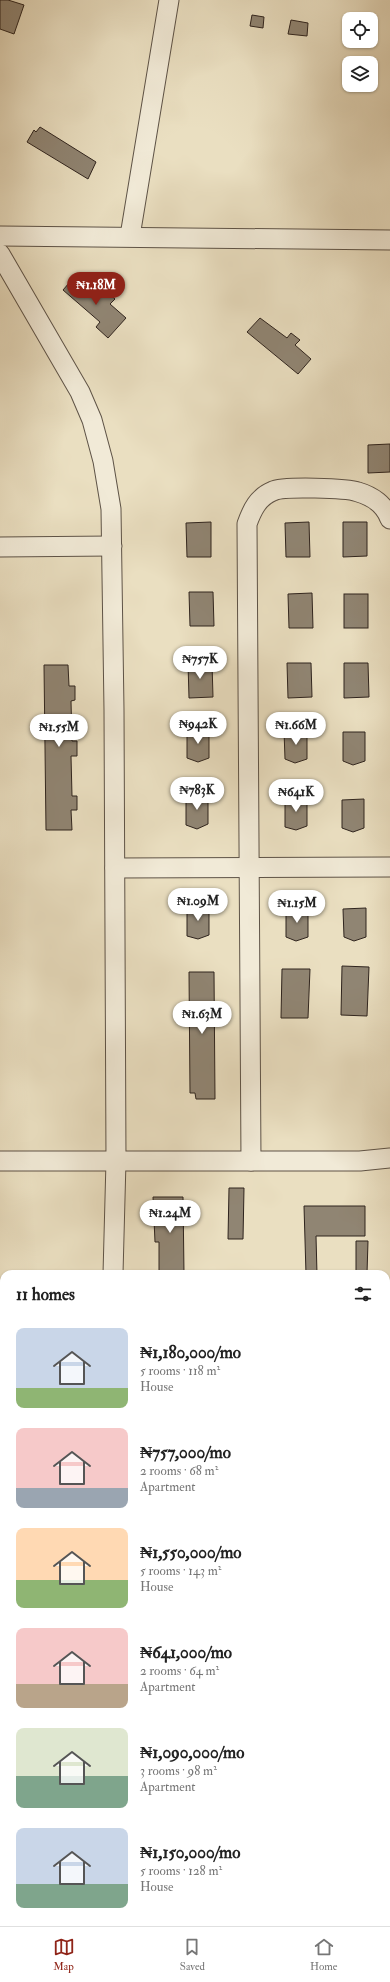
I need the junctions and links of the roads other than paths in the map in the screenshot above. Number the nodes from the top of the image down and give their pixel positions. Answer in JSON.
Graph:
{"nodes":[{"id":1,"x":169,"y":0,"type":"edge"},
{"id":2,"x":0,"y":236,"type":"edge"},
{"id":3,"x":130,"y":236,"type":"junction"},
{"id":4,"x":390,"y":240,"type":"edge"},
{"id":5,"x":0,"y":254,"type":"edge"},
{"id":6,"x":390,"y":519,"type":"edge"},
{"id":7,"x":112,"y":546,"type":"junction"},
{"id":8,"x":0,"y":547,"type":"edge"},
{"id":9,"x":249,"y":867,"type":"junction"},
{"id":10,"x":390,"y":867,"type":"edge"},
{"id":11,"x":114,"y":868,"type":"junction"},
{"id":12,"x":390,"y":1158,"type":"edge"},
{"id":13,"x":0,"y":1161,"type":"edge"},
{"id":14,"x":116,"y":1161,"type":"junction"},
{"id":15,"x":251,"y":1161,"type":"junction"},
{"id":16,"x":113,"y":1270,"type":"edge"}],
"edges":[{"from":1,"to":3,"type":"street"},
{"from":2,"to":3,"type":"street"},
{"from":3,"to":4,"type":"street"},
{"from":5,"to":7,"type":"street"},
{"from":6,"to":9,"type":"street"},
{"from":7,"to":8,"type":"street"},
{"from":7,"to":11,"type":"street"},
{"from":9,"to":10,"type":"street"},
{"from":9,"to":11,"type":"street"},
{"from":9,"to":15,"type":"street"},
{"from":11,"to":14,"type":"street"},
{"from":12,"to":15,"type":"street"},
{"from":13,"to":14,"type":"street"},
{"from":14,"to":15,"type":"street"},
{"from":14,"to":16,"type":"street"}]}
